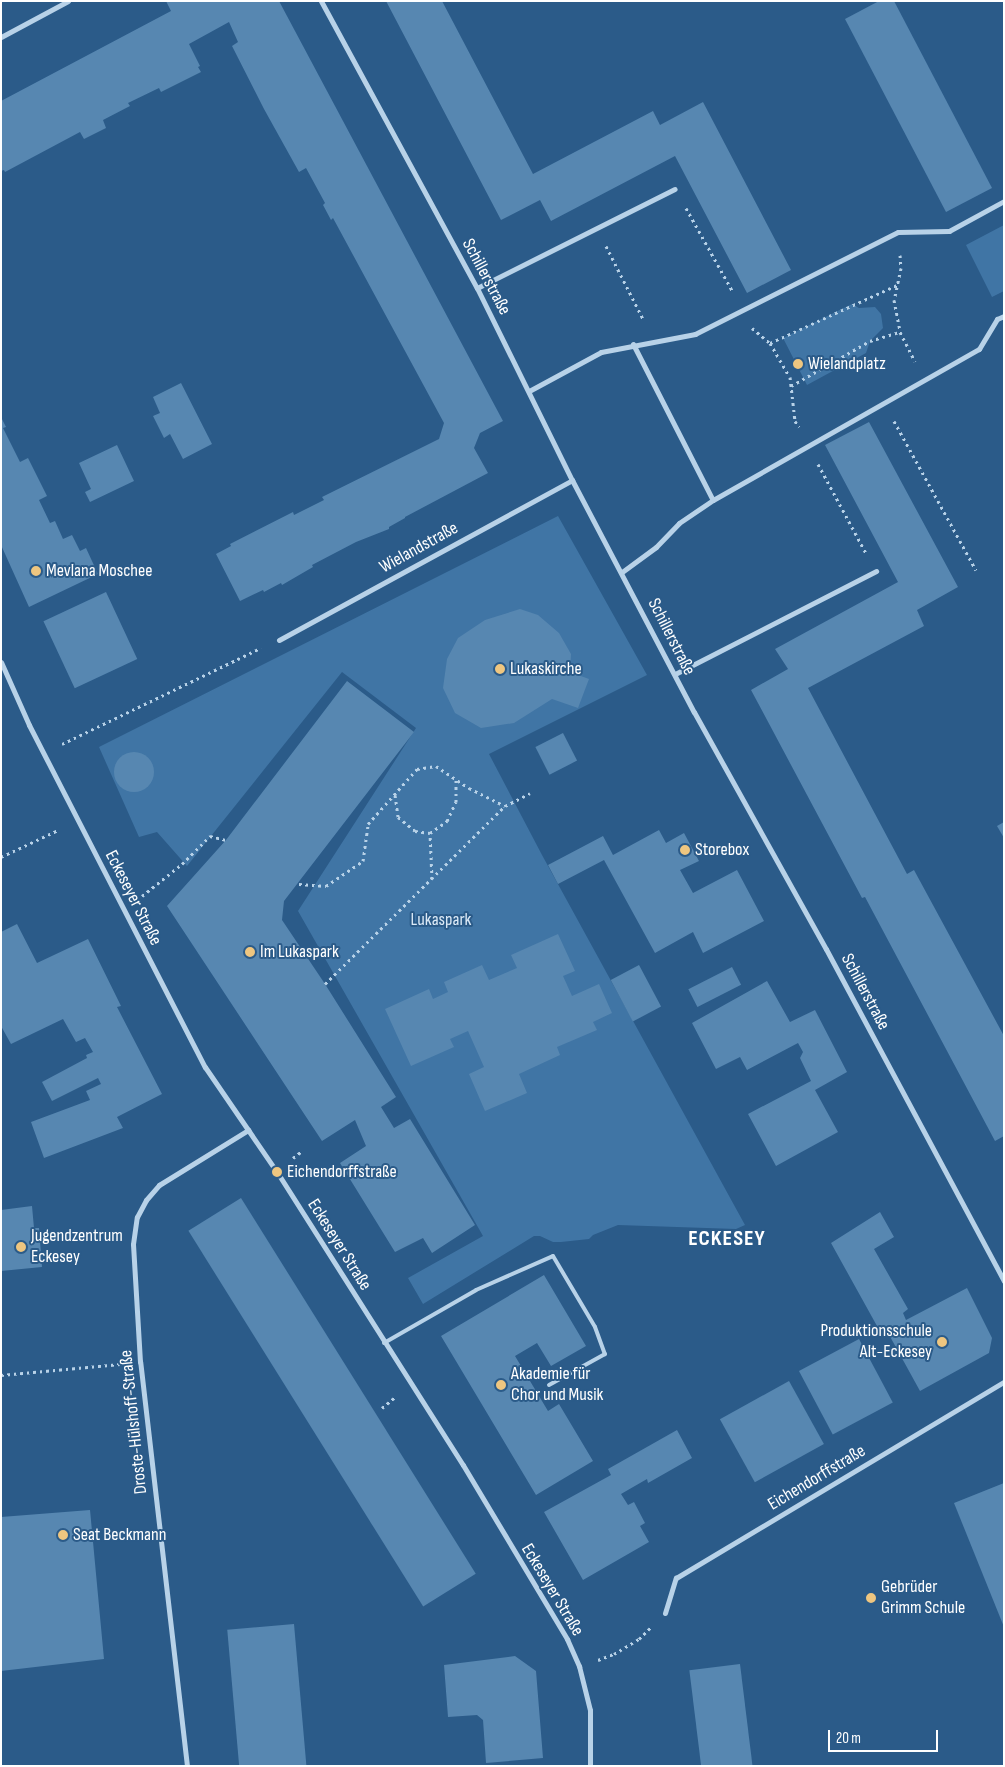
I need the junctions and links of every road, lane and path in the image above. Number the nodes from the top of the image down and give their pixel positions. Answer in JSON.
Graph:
{"nodes":[{"id":1,"x":68,"y":1,"type":"edge"},
{"id":2,"x":321,"y":1,"type":"edge"},
{"id":3,"x":1,"y":37,"type":"edge"},
{"id":4,"x":675,"y":189,"type":"joint"},
{"id":5,"x":1004,"y":201,"type":"edge"},
{"id":6,"x":597,"y":228,"type":"junction"},
{"id":7,"x":898,"y":232,"type":"junction"},
{"id":8,"x":897,"y":285,"type":"junction"},
{"id":9,"x":477,"y":288,"type":"junction"},
{"id":10,"x":743,"y":310,"type":"junction"},
{"id":11,"x":1004,"y":316,"type":"edge"},
{"id":12,"x":900,"y":332,"type":"junction"},
{"id":13,"x":654,"y":342,"type":"junction"},
{"id":14,"x":770,"y":343,"type":"dead end"},
{"id":15,"x":633,"y":344,"type":"junction"},
{"id":16,"x":925,"y":380,"type":"junction"},
{"id":17,"x":791,"y":386,"type":"dead end"},
{"id":18,"x":529,"y":391,"type":"junction"},
{"id":19,"x":884,"y":403,"type":"junction"},
{"id":20,"x":572,"y":480,"type":"junction"},
{"id":21,"x":713,"y":500,"type":"junction"},
{"id":22,"x":976,"y":570,"type":"dead end"},
{"id":23,"x":876,"y":571,"type":"dead end"},
{"id":24,"x":622,"y":572,"type":"junction"},
{"id":25,"x":279,"y":640,"type":"joint"},
{"id":26,"x":1,"y":663,"type":"edge"},
{"id":27,"x":675,"y":674,"type":"junction"},
{"id":28,"x":43,"y":753,"type":"junction"},
{"id":29,"x":456,"y":779,"type":"junction"},
{"id":30,"x":530,"y":793,"type":"dead end"},
{"id":31,"x":395,"y":794,"type":"junction"},
{"id":32,"x":505,"y":806,"type":"junction"},
{"id":33,"x":77,"y":821,"type":"junction"},
{"id":34,"x":430,"y":833,"type":"junction"},
{"id":35,"x":226,"y":840,"type":"dead end"},
{"id":36,"x":1,"y":857,"type":"edge"},
{"id":37,"x":432,"y":880,"type":"junction"},
{"id":38,"x":299,"y":884,"type":"dead end"},
{"id":39,"x":124,"y":910,"type":"junction"},
{"id":40,"x":325,"y":984,"type":"dead end"},
{"id":41,"x":248,"y":1130,"type":"junction"},
{"id":42,"x":1004,"y":1282,"type":"edge"},
{"id":43,"x":384,"y":1343,"type":"junction"},
{"id":44,"x":140,"y":1362,"type":"junction"},
{"id":45,"x":1,"y":1375,"type":"edge"},
{"id":46,"x":1004,"y":1382,"type":"edge"},
{"id":47,"x":549,"y":1385,"type":"dead end"},
{"id":48,"x":665,"y":1613,"type":"joint"},
{"id":49,"x":579,"y":1666,"type":"junction"},
{"id":50,"x":187,"y":1766,"type":"edge"},
{"id":51,"x":590,"y":1766,"type":"edge"}],
"edges":[{"from":1,"to":3,"type":"street"},
{"from":2,"to":9,"type":"street","name":"Schillerstraße"},
{"from":4,"to":6,"type":"street"},
{"from":4,"to":10,"type":"path"},
{"from":5,"to":7,"type":"street"},
{"from":6,"to":9,"type":"street"},
{"from":6,"to":13,"type":"path"},
{"from":7,"to":8,"type":"path"},
{"from":7,"to":10,"type":"street"},
{"from":8,"to":12,"type":"path"},
{"from":8,"to":14,"type":"path"},
{"from":9,"to":18,"type":"street","name":"Schillerstraße"},
{"from":10,"to":13,"type":"street"},
{"from":11,"to":16,"type":"street"},
{"from":12,"to":16,"type":"path"},
{"from":12,"to":17,"type":"path"},
{"from":13,"to":15,"type":"street"},
{"from":15,"to":18,"type":"street"},
{"from":15,"to":21,"type":"street"},
{"from":16,"to":19,"type":"street"},
{"from":18,"to":20,"type":"street","name":"Schillerstraße"},
{"from":19,"to":21,"type":"street"},
{"from":19,"to":22,"type":"path"},
{"from":20,"to":24,"type":"street","name":"Schillerstraße"},
{"from":20,"to":25,"type":"street","name":"Wielandstraße"},
{"from":21,"to":24,"type":"street"},
{"from":23,"to":27,"type":"street"},
{"from":24,"to":27,"type":"street","name":"Schillerstraße"},
{"from":25,"to":28,"type":"path"},
{"from":26,"to":28,"type":"street","name":"Eckeseyer Straße"},
{"from":27,"to":42,"type":"street","name":"Schillerstraße"},
{"from":28,"to":33,"type":"street","name":"Eckeseyer Straße"},
{"from":29,"to":31,"type":"path"},
{"from":29,"to":32,"type":"path"},
{"from":29,"to":34,"type":"path"},
{"from":30,"to":32,"type":"path"},
{"from":31,"to":34,"type":"path"},
{"from":31,"to":38,"type":"path"},
{"from":32,"to":37,"type":"path"},
{"from":33,"to":36,"type":"path"},
{"from":33,"to":39,"type":"street","name":"Eckeseyer Straße"},
{"from":34,"to":37,"type":"path"},
{"from":35,"to":39,"type":"path"},
{"from":37,"to":40,"type":"path"},
{"from":39,"to":41,"type":"street","name":"Eckeseyer Straße"},
{"from":41,"to":43,"type":"street","name":"Eckeseyer Straße"},
{"from":41,"to":44,"type":"street","name":"Droste-Hülshoff-Straße"},
{"from":43,"to":47,"type":"lane"},
{"from":43,"to":49,"type":"street","name":"Eckeseyer Straße"},
{"from":44,"to":45,"type":"path"},
{"from":44,"to":50,"type":"street","name":"Droste-Hülshoff-Straße"},
{"from":46,"to":48,"type":"street","name":"Eichendorffstraße"},
{"from":48,"to":49,"type":"path"},
{"from":49,"to":51,"type":"street","name":"Eckeseyer Straße"}]}
